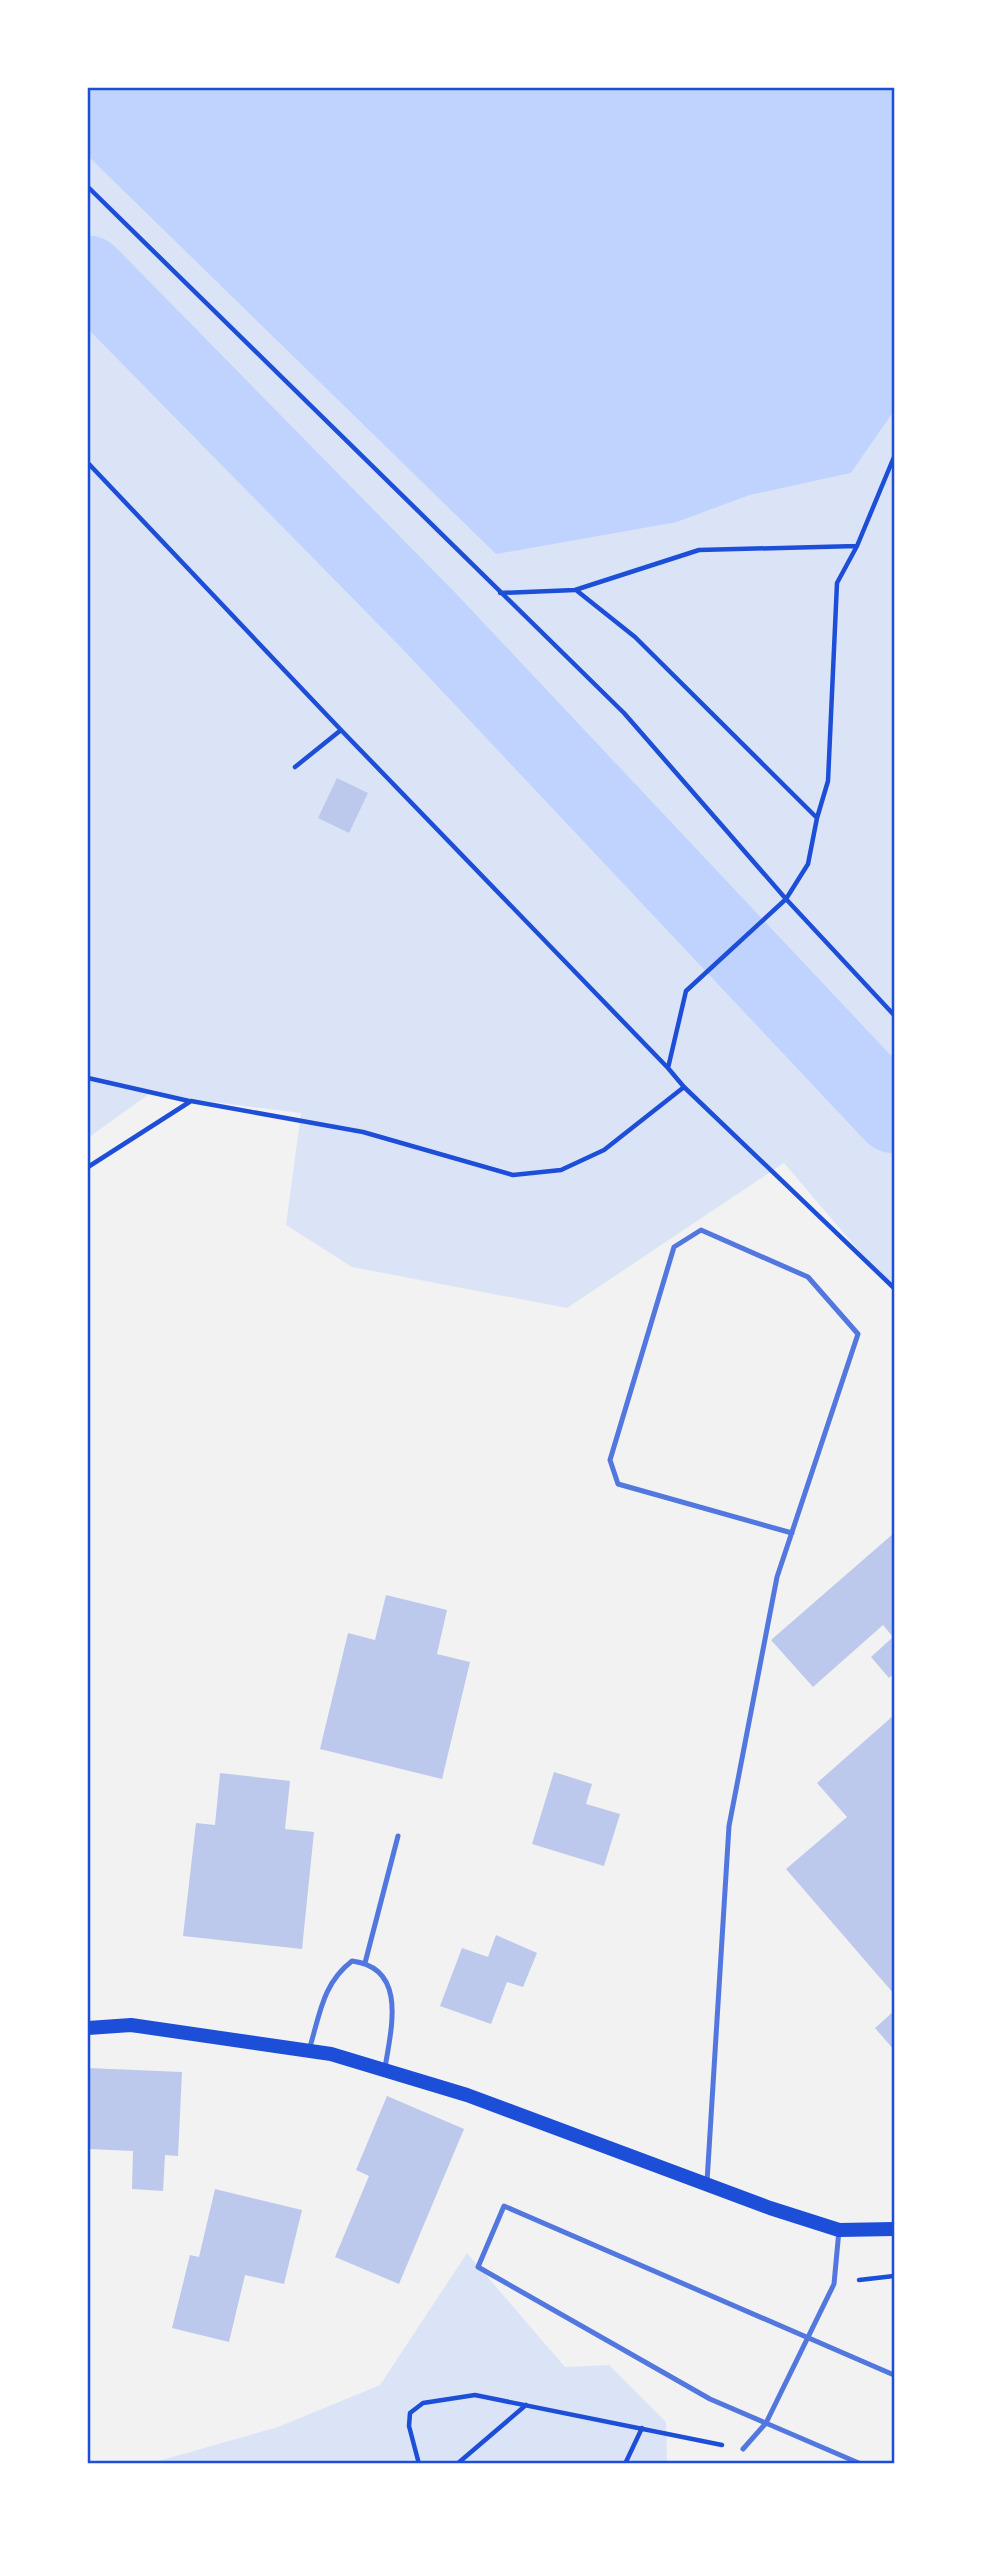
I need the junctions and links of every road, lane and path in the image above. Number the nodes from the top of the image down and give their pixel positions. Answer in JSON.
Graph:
{"nodes":[{"id":1,"x":88,"y":187,"type":"edge"},
{"id":2,"x":894,"y":459,"type":"edge"},
{"id":3,"x":88,"y":463,"type":"edge"},
{"id":4,"x":857,"y":547,"type":"junction"},
{"id":5,"x":575,"y":590,"type":"junction"},
{"id":6,"x":500,"y":593,"type":"junction"},
{"id":7,"x":341,"y":730,"type":"junction"},
{"id":8,"x":295,"y":767,"type":"dead end"},
{"id":9,"x":817,"y":817,"type":"junction"},
{"id":10,"x":786,"y":899,"type":"junction"},
{"id":11,"x":894,"y":1015,"type":"edge"},
{"id":12,"x":668,"y":1068,"type":"junction"},
{"id":13,"x":88,"y":1078,"type":"edge"},
{"id":14,"x":684,"y":1087,"type":"junction"},
{"id":15,"x":191,"y":1101,"type":"junction"},
{"id":16,"x":88,"y":1167,"type":"edge"},
{"id":17,"x":894,"y":1288,"type":"edge"},
{"id":18,"x":792,"y":1533,"type":"junction"},
{"id":19,"x":398,"y":1836,"type":"dead end"},
{"id":20,"x":365,"y":1962,"type":"junction"},
{"id":21,"x":88,"y":2028,"type":"edge"},
{"id":22,"x":309,"y":2051,"type":"junction"},
{"id":23,"x":384,"y":2071,"type":"junction"},
{"id":24,"x":707,"y":2185,"type":"junction"},
{"id":25,"x":894,"y":2228,"type":"edge"},
{"id":26,"x":839,"y":2230,"type":"junction"},
{"id":27,"x":894,"y":2276,"type":"edge"},
{"id":28,"x":834,"y":2284,"type":"junction"},
{"id":29,"x":809,"y":2336,"type":"junction"},
{"id":30,"x":894,"y":2375,"type":"edge"},
{"id":31,"x":527,"y":2404,"type":"junction"},
{"id":32,"x":766,"y":2423,"type":"junction"},
{"id":33,"x":642,"y":2428,"type":"junction"},
{"id":34,"x":743,"y":2449,"type":"joint"},
{"id":35,"x":419,"y":2463,"type":"edge"},
{"id":36,"x":457,"y":2463,"type":"edge"},
{"id":37,"x":625,"y":2463,"type":"edge"},
{"id":38,"x":861,"y":2463,"type":"edge"}],
"edges":[{"from":1,"to":6,"type":"path"},
{"from":2,"to":4,"type":"path"},
{"from":3,"to":7,"type":"path"},
{"from":4,"to":5,"type":"path"},
{"from":4,"to":9,"type":"path"},
{"from":5,"to":6,"type":"path"},
{"from":5,"to":9,"type":"path"},
{"from":6,"to":10,"type":"path"},
{"from":7,"to":8,"type":"path"},
{"from":7,"to":12,"type":"path"},
{"from":9,"to":10,"type":"path"},
{"from":10,"to":11,"type":"path"},
{"from":10,"to":12,"type":"path"},
{"from":12,"to":14,"type":"path"},
{"from":13,"to":15,"type":"path"},
{"from":14,"to":15,"type":"path"},
{"from":14,"to":17,"type":"path"},
{"from":15,"to":16,"type":"path"},
{"from":18,"to":18,"type":"lane"},
{"from":18,"to":24,"type":"lane"},
{"from":19,"to":20,"type":"lane"},
{"from":20,"to":22,"type":"lane"},
{"from":20,"to":23,"type":"lane"},
{"from":21,"to":22,"type":"main road"},
{"from":22,"to":23,"type":"main road"},
{"from":23,"to":24,"type":"main road"},
{"from":24,"to":26,"type":"main road"},
{"from":25,"to":26,"type":"main road"},
{"from":26,"to":28,"type":"lane"},
{"from":27,"to":28,"type":"path"},
{"from":28,"to":29,"type":"lane"},
{"from":29,"to":30,"type":"lane"},
{"from":29,"to":32,"type":"lane"},
{"from":29,"to":32,"type":"lane"},
{"from":31,"to":33,"type":"path"},
{"from":31,"to":35,"type":"path"},
{"from":31,"to":36,"type":"path"},
{"from":32,"to":34,"type":"lane"},
{"from":32,"to":38,"type":"lane"},
{"from":33,"to":34,"type":"path"},
{"from":33,"to":37,"type":"path"}]}
